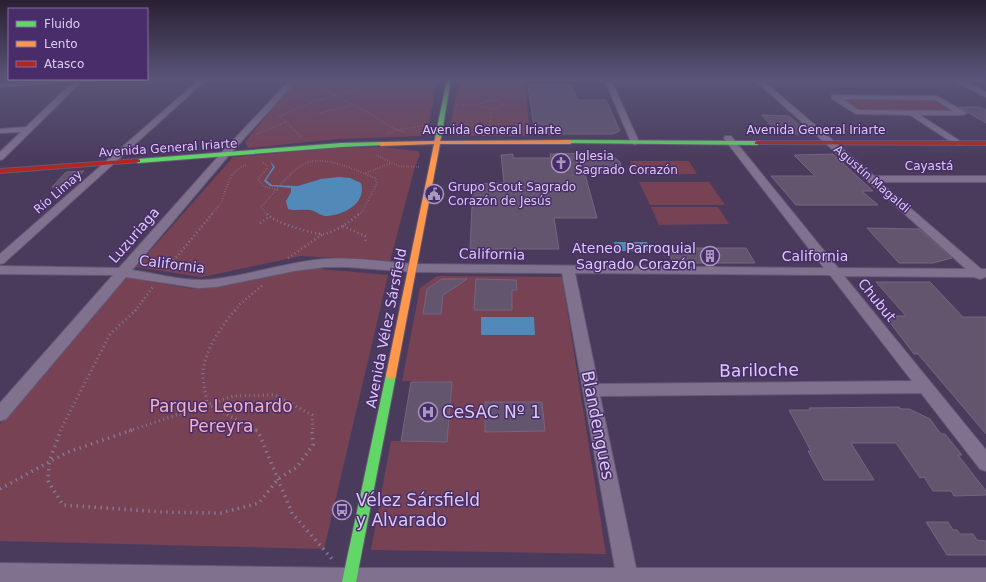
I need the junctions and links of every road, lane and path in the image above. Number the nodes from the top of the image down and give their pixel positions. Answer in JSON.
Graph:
{"nodes":[{"id":1,"x":53,"y":106,"type":"edge"},
{"id":2,"x":174,"y":106,"type":"edge"},
{"id":3,"x":269,"y":106,"type":"edge"},
{"id":4,"x":301,"y":106,"type":"edge"},
{"id":5,"x":350,"y":106,"type":"edge"},
{"id":6,"x":357,"y":106,"type":"edge"},
{"id":7,"x":444,"y":106,"type":"edge"},
{"id":8,"x":482,"y":106,"type":"edge"},
{"id":9,"x":501,"y":106,"type":"edge"},
{"id":10,"x":619,"y":106,"type":"edge"},
{"id":11,"x":789,"y":106,"type":"edge"},
{"id":12,"x":848,"y":106,"type":"edge"},
{"id":13,"x":951,"y":106,"type":"edge"},
{"id":14,"x":491,"y":109,"type":"junction"},
{"id":15,"x":320,"y":113,"type":"dead end"},
{"id":16,"x":912,"y":113,"type":"junction"},
{"id":17,"x":286,"y":122,"type":"junction"},
{"id":18,"x":440,"y":124,"type":"junction"},
{"id":19,"x":30,"y":129,"type":"junction"},
{"id":20,"x":396,"y":130,"type":"junction"},
{"id":21,"x":0,"y":131,"type":"edge"},
{"id":22,"x":256,"y":135,"type":"dead end"},
{"id":23,"x":420,"y":138,"type":"junction"},
{"id":24,"x":488,"y":138,"type":"junction"},
{"id":25,"x":986,"y":139,"type":"edge"},
{"id":26,"x":437,"y":140,"type":"junction"},
{"id":27,"x":634,"y":140,"type":"junction"},
{"id":28,"x":730,"y":140,"type":"junction"},
{"id":29,"x":828,"y":141,"type":"junction"},
{"id":30,"x":956,"y":141,"type":"junction"},
{"id":31,"x":377,"y":142,"type":"junction"},
{"id":32,"x":312,"y":143,"type":"junction"},
{"id":33,"x":986,"y":143,"type":"edge"},
{"id":34,"x":341,"y":145,"type":"junction"},
{"id":35,"x":225,"y":154,"type":"junction"},
{"id":36,"x":244,"y":154,"type":"junction"},
{"id":37,"x":434,"y":156,"type":"junction"},
{"id":38,"x":0,"y":158,"type":"edge"},
{"id":39,"x":112,"y":162,"type":"junction"},
{"id":40,"x":392,"y":162,"type":"junction"},
{"id":41,"x":247,"y":165,"type":"dead end"},
{"id":42,"x":0,"y":166,"type":"edge"},
{"id":43,"x":431,"y":167,"type":"junction"},
{"id":44,"x":0,"y":171,"type":"edge"},
{"id":45,"x":366,"y":174,"type":"junction"},
{"id":46,"x":871,"y":179,"type":"junction"},
{"id":47,"x":986,"y":179,"type":"edge"},
{"id":48,"x":279,"y":189,"type":"junction"},
{"id":49,"x":268,"y":217,"type":"junction"},
{"id":50,"x":260,"y":223,"type":"dead end"},
{"id":51,"x":343,"y":226,"type":"junction"},
{"id":52,"x":323,"y":234,"type":"junction"},
{"id":53,"x":366,"y":242,"type":"dead end"},
{"id":54,"x":0,"y":260,"type":"edge"},
{"id":55,"x":413,"y":268,"type":"junction"},
{"id":56,"x":0,"y":270,"type":"edge"},
{"id":57,"x":568,"y":270,"type":"junction"},
{"id":58,"x":274,"y":271,"type":"junction"},
{"id":59,"x":832,"y":271,"type":"junction"},
{"id":60,"x":123,"y":272,"type":"junction"},
{"id":61,"x":983,"y":275,"type":"edge"},
{"id":62,"x":160,"y":278,"type":"junction"},
{"id":63,"x":926,"y":387,"type":"junction"},
{"id":64,"x":592,"y":390,"type":"junction"},
{"id":65,"x":207,"y":404,"type":"junction"},
{"id":66,"x":0,"y":414,"type":"edge"},
{"id":67,"x":49,"y":462,"type":"junction"},
{"id":68,"x":986,"y":463,"type":"edge"},
{"id":69,"x":278,"y":479,"type":"junction"},
{"id":70,"x":0,"y":489,"type":"edge"},
{"id":71,"x":0,"y":574,"type":"edge"},
{"id":72,"x":95,"y":578,"type":"edge"},
{"id":73,"x":986,"y":579,"type":"edge"},
{"id":74,"x":628,"y":580,"type":"junction"},
{"id":75,"x":349,"y":581,"type":"edge"}],
"edges":[{"from":1,"to":19,"type":"street"},
{"from":2,"to":39,"type":"street","name":"Río Limay"},
{"from":3,"to":35,"type":"street","name":"Luzuriaga"},
{"from":4,"to":17,"type":"path"},
{"from":5,"to":15,"type":"path"},
{"from":6,"to":20,"type":"path"},
{"from":7,"to":18,"type":"main road","name":"Avenida Vélez Sársfield"},
{"from":8,"to":14,"type":"path"},
{"from":9,"to":14,"type":"path"},
{"from":10,"to":27,"type":"street"},
{"from":11,"to":29,"type":"street","name":"Agustín Magaldi"},
{"from":12,"to":16,"type":"street"},
{"from":13,"to":16,"type":"street"},
{"from":14,"to":24,"type":"path"},
{"from":16,"to":30,"type":"street"},
{"from":17,"to":22,"type":"path"},
{"from":17,"to":32,"type":"path"},
{"from":18,"to":20,"type":"path"},
{"from":18,"to":26,"type":"main road","name":"Avenida Vélez Sársfield"},
{"from":19,"to":21,"type":"street"},
{"from":19,"to":38,"type":"street"},
{"from":20,"to":23,"type":"path"},
{"from":20,"to":31,"type":"path"},
{"from":23,"to":26,"type":"main road","name":"Avenida General Iriarte"},
{"from":23,"to":31,"type":"main road","name":"Avenida General Iriarte"},
{"from":24,"to":26,"type":"main road","name":"Avenida General Iriarte"},
{"from":24,"to":27,"type":"main road","name":"Avenida General Iriarte"},
{"from":25,"to":30,"type":"main road","name":"Avenida General Iriarte"},
{"from":26,"to":27,"type":"main road","name":"Avenida General Iriarte"},
{"from":26,"to":34,"type":"main road","name":"Avenida General Iriarte"},
{"from":26,"to":37,"type":"main road","name":"Avenida Vélez Sársfield"},
{"from":27,"to":28,"type":"main road","name":"Avenida General Iriarte"},
{"from":28,"to":29,"type":"main road","name":"Avenida General Iriarte"},
{"from":28,"to":59,"type":"street","name":"Chubut"},
{"from":29,"to":30,"type":"main road","name":"Avenida General Iriarte"},
{"from":29,"to":46,"type":"street","name":"Agustín Magaldi"},
{"from":30,"to":33,"type":"main road","name":"Avenida General Iriarte"},
{"from":31,"to":32,"type":"main road","name":"Avenida General Iriarte"},
{"from":31,"to":34,"type":"main road"},
{"from":31,"to":37,"type":"main road"},
{"from":31,"to":40,"type":"path"},
{"from":32,"to":35,"type":"main road","name":"Avenida General Iriarte"},
{"from":34,"to":36,"type":"main road","name":"Avenida General Iriarte"},
{"from":35,"to":36,"type":"main road","name":"Avenida General Iriarte"},
{"from":35,"to":39,"type":"main road","name":"Avenida General Iriarte"},
{"from":35,"to":60,"type":"street","name":"Luzuriaga"},
{"from":36,"to":48,"type":"path"},
{"from":37,"to":43,"type":"main road","name":"Avenida Vélez Sársfield"},
{"from":39,"to":42,"type":"main road","name":"Avenida General Iriarte"},
{"from":39,"to":44,"type":"main road","name":"Avenida General Iriarte"},
{"from":39,"to":54,"type":"street","name":"Río Limay"},
{"from":40,"to":43,"type":"path"},
{"from":40,"to":45,"type":"path"},
{"from":41,"to":62,"type":"path"},
{"from":43,"to":55,"type":"main road","name":"Avenida Vélez Sársfield"},
{"from":45,"to":48,"type":"path"},
{"from":45,"to":51,"type":"path"},
{"from":46,"to":47,"type":"street","name":"Cayastá"},
{"from":46,"to":61,"type":"street","name":"Agustín Magaldi"},
{"from":48,"to":49,"type":"path"},
{"from":49,"to":50,"type":"path"},
{"from":49,"to":52,"type":"path"},
{"from":51,"to":52,"type":"path"},
{"from":51,"to":53,"type":"path"},
{"from":52,"to":58,"type":"path"},
{"from":55,"to":57,"type":"street","name":"California"},
{"from":55,"to":58,"type":"street","name":"California"},
{"from":55,"to":75,"type":"main road","name":"Avenida Vélez Sársfield"},
{"from":56,"to":60,"type":"street","name":"California"},
{"from":57,"to":59,"type":"street","name":"California"},
{"from":57,"to":64,"type":"street","name":"Blandengues"},
{"from":58,"to":62,"type":"street","name":"California"},
{"from":58,"to":65,"type":"path"},
{"from":59,"to":61,"type":"street","name":"California"},
{"from":59,"to":63,"type":"street","name":"Chubut"},
{"from":60,"to":62,"type":"street","name":"California"},
{"from":60,"to":66,"type":"street","name":"Luzuriaga"},
{"from":62,"to":67,"type":"path"},
{"from":63,"to":64,"type":"street","name":"Bariloche"},
{"from":63,"to":68,"type":"street","name":"Chubut"},
{"from":64,"to":74,"type":"street","name":"Blandengues"},
{"from":65,"to":67,"type":"path"},
{"from":65,"to":69,"type":"path"},
{"from":65,"to":69,"type":"path"},
{"from":67,"to":69,"type":"path"},
{"from":67,"to":70,"type":"path"},
{"from":69,"to":75,"type":"path"},
{"from":71,"to":72,"type":"street"},
{"from":72,"to":75,"type":"street"},
{"from":73,"to":74,"type":"street"},
{"from":74,"to":75,"type":"street"}]}
